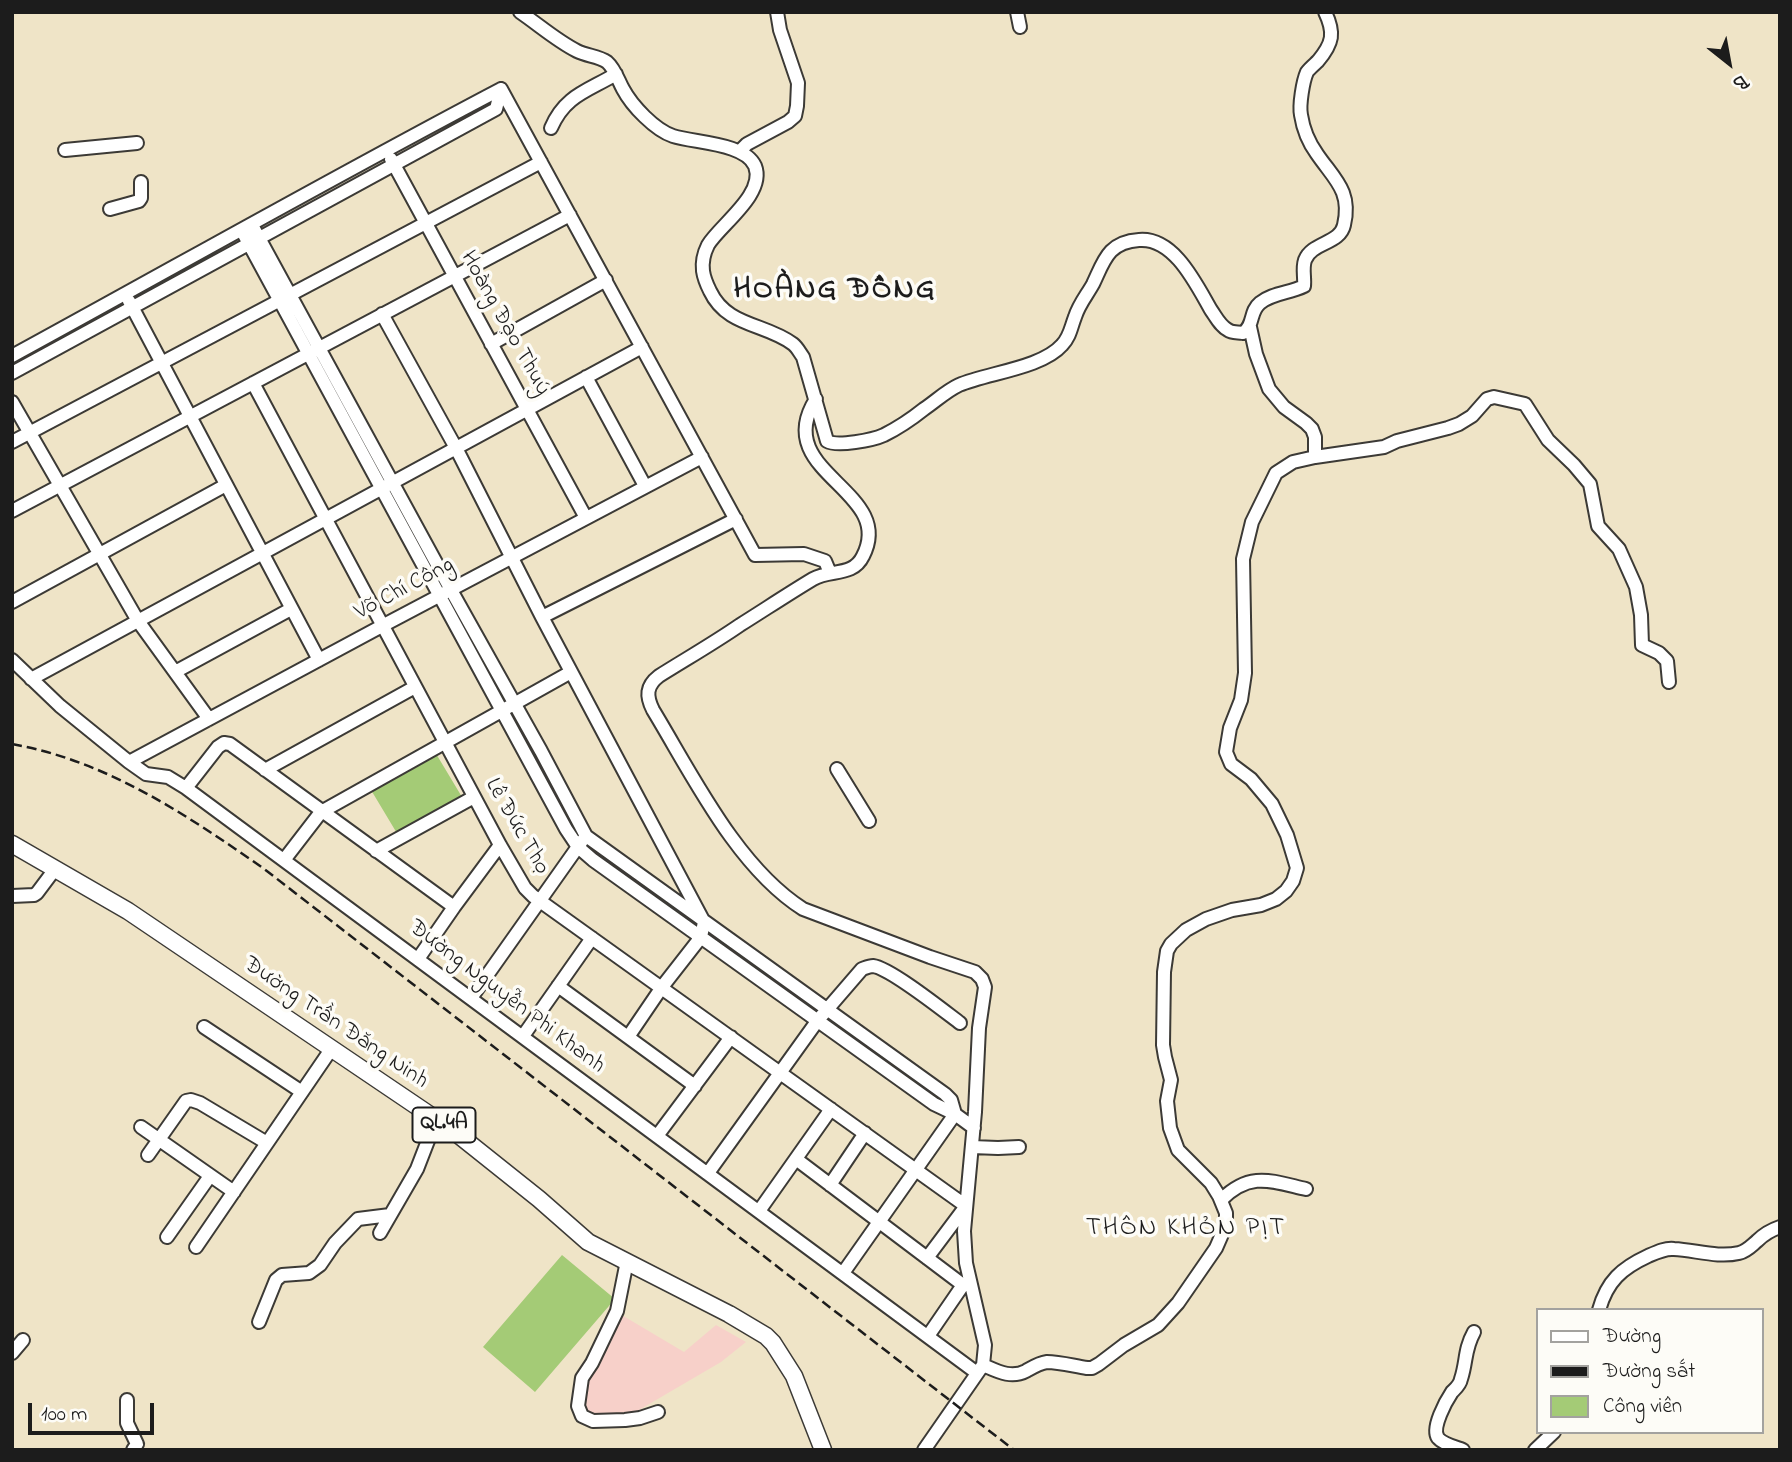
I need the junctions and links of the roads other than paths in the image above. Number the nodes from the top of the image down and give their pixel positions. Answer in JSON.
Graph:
{"nodes":[{"id":1,"x":520,"y":12,"type":"edge"},
{"id":2,"x":777,"y":12,"type":"edge"},
{"id":3,"x":790,"y":12,"type":"edge"},
{"id":4,"x":1017,"y":12,"type":"edge"},
{"id":5,"x":1325,"y":12,"type":"edge"},
{"id":6,"x":1020,"y":27,"type":"dead end"},
{"id":7,"x":780,"y":30,"type":"junction"},
{"id":8,"x":616,"y":74,"type":"junction"},
{"id":9,"x":501,"y":89,"type":"junction"},
{"id":10,"x":551,"y":128,"type":"dead end"},
{"id":11,"x":137,"y":143,"type":"dead end"},
{"id":12,"x":65,"y":150,"type":"dead end"},
{"id":13,"x":385,"y":150,"type":"junction"},
{"id":14,"x":740,"y":151,"type":"junction"},
{"id":15,"x":541,"y":162,"type":"junction"},
{"id":16,"x":393,"y":164,"type":"junction"},
{"id":17,"x":141,"y":182,"type":"dead end"},
{"id":18,"x":110,"y":209,"type":"dead end"},
{"id":19,"x":570,"y":215,"type":"junction"},
{"id":20,"x":425,"y":223,"type":"junction"},
{"id":21,"x":247,"y":228,"type":"junction"},
{"id":22,"x":254,"y":240,"type":"junction"},
{"id":23,"x":454,"y":276,"type":"junction"},
{"id":24,"x":606,"y":280,"type":"junction"},
{"id":25,"x":125,"y":295,"type":"junction"},
{"id":26,"x":285,"y":298,"type":"junction"},
{"id":27,"x":132,"y":307,"type":"junction"},
{"id":28,"x":382,"y":314,"type":"junction"},
{"id":29,"x":1250,"y":327,"type":"junction"},
{"id":30,"x":491,"y":344,"type":"junction"},
{"id":31,"x":642,"y":346,"type":"junction"},
{"id":32,"x":314,"y":351,"type":"junction"},
{"id":33,"x":12,"y":356,"type":"edge"},
{"id":34,"x":161,"y":363,"type":"junction"},
{"id":35,"x":12,"y":373,"type":"edge"},
{"id":36,"x":586,"y":377,"type":"junction"},
{"id":37,"x":253,"y":383,"type":"junction"},
{"id":38,"x":816,"y":399,"type":"junction"},
{"id":39,"x":12,"y":401,"type":"edge"},
{"id":40,"x":527,"y":409,"type":"junction"},
{"id":41,"x":190,"y":416,"type":"junction"},
{"id":42,"x":30,"y":433,"type":"junction"},
{"id":43,"x":12,"y":442,"type":"edge"},
{"id":44,"x":456,"y":448,"type":"junction"},
{"id":45,"x":702,"y":457,"type":"junction"},
{"id":46,"x":1315,"y":457,"type":"junction"},
{"id":47,"x":226,"y":485,"type":"junction"},
{"id":48,"x":388,"y":485,"type":"junction"},
{"id":49,"x":61,"y":486,"type":"junction"},
{"id":50,"x":645,"y":486,"type":"junction"},
{"id":51,"x":12,"y":511,"type":"edge"},
{"id":52,"x":586,"y":518,"type":"junction"},
{"id":53,"x":325,"y":519,"type":"junction"},
{"id":54,"x":736,"y":519,"type":"junction"},
{"id":55,"x":100,"y":554,"type":"junction"},
{"id":56,"x":262,"y":554,"type":"junction"},
{"id":57,"x":513,"y":557,"type":"junction"},
{"id":58,"x":830,"y":573,"type":"junction"},
{"id":59,"x":446,"y":593,"type":"junction"},
{"id":60,"x":12,"y":602,"type":"edge"},
{"id":61,"x":291,"y":608,"type":"junction"},
{"id":62,"x":542,"y":617,"type":"junction"},
{"id":63,"x":138,"y":621,"type":"junction"},
{"id":64,"x":382,"y":626,"type":"junction"},
{"id":65,"x":12,"y":660,"type":"edge"},
{"id":66,"x":319,"y":660,"type":"junction"},
{"id":67,"x":571,"y":671,"type":"junction"},
{"id":68,"x":175,"y":672,"type":"junction"},
{"id":69,"x":31,"y":679,"type":"junction"},
{"id":70,"x":1669,"y":682,"type":"dead end"},
{"id":71,"x":415,"y":687,"type":"junction"},
{"id":72,"x":515,"y":703,"type":"junction"},
{"id":73,"x":501,"y":711,"type":"junction"},
{"id":74,"x":209,"y":719,"type":"junction"},
{"id":75,"x":446,"y":741,"type":"junction"},
{"id":76,"x":129,"y":762,"type":"junction"},
{"id":77,"x":838,"y":769,"type":"dead end"},
{"id":78,"x":265,"y":770,"type":"junction"},
{"id":79,"x":186,"y":788,"type":"junction"},
{"id":80,"x":474,"y":797,"type":"junction"},
{"id":81,"x":321,"y":812,"type":"junction"},
{"id":82,"x":869,"y":821,"type":"dead end"},
{"id":83,"x":582,"y":841,"type":"junction"},
{"id":84,"x":12,"y":845,"type":"edge"},
{"id":85,"x":500,"y":845,"type":"junction"},
{"id":86,"x":376,"y":851,"type":"junction"},
{"id":87,"x":284,"y":860,"type":"junction"},
{"id":88,"x":55,"y":869,"type":"junction"},
{"id":89,"x":12,"y":895,"type":"edge"},
{"id":90,"x":540,"y":900,"type":"junction"},
{"id":91,"x":454,"y":907,"type":"junction"},
{"id":92,"x":704,"y":922,"type":"junction"},
{"id":93,"x":701,"y":937,"type":"junction"},
{"id":94,"x":592,"y":938,"type":"junction"},
{"id":95,"x":418,"y":959,"type":"junction"},
{"id":96,"x":558,"y":986,"type":"junction"},
{"id":97,"x":662,"y":987,"type":"junction"},
{"id":98,"x":471,"y":998,"type":"junction"},
{"id":99,"x":827,"y":1010,"type":"junction"},
{"id":100,"x":818,"y":1020,"type":"junction"},
{"id":101,"x":960,"y":1023,"type":"dead end"},
{"id":102,"x":204,"y":1027,"type":"dead end"},
{"id":103,"x":523,"y":1036,"type":"junction"},
{"id":104,"x":628,"y":1037,"type":"junction"},
{"id":105,"x":731,"y":1037,"type":"junction"},
{"id":106,"x":332,"y":1048,"type":"junction"},
{"id":107,"x":781,"y":1073,"type":"junction"},
{"id":108,"x":695,"y":1086,"type":"junction"},
{"id":109,"x":302,"y":1092,"type":"junction"},
{"id":110,"x":831,"y":1109,"type":"junction"},
{"id":111,"x":955,"y":1114,"type":"junction"},
{"id":112,"x":436,"y":1120,"type":"junction"},
{"id":113,"x":141,"y":1128,"type":"dead end"},
{"id":114,"x":974,"y":1128,"type":"junction"},
{"id":115,"x":864,"y":1133,"type":"junction"},
{"id":116,"x":657,"y":1136,"type":"junction"},
{"id":117,"x":159,"y":1140,"type":"junction"},
{"id":118,"x":267,"y":1143,"type":"junction"},
{"id":119,"x":972,"y":1147,"type":"junction"},
{"id":120,"x":1019,"y":1147,"type":"dead end"},
{"id":121,"x":148,"y":1155,"type":"dead end"},
{"id":122,"x":796,"y":1159,"type":"junction"},
{"id":123,"x":916,"y":1170,"type":"junction"},
{"id":124,"x":708,"y":1173,"type":"junction"},
{"id":125,"x":211,"y":1176,"type":"junction"},
{"id":126,"x":830,"y":1185,"type":"junction"},
{"id":127,"x":1306,"y":1189,"type":"dead end"},
{"id":128,"x":234,"y":1192,"type":"junction"},
{"id":129,"x":1221,"y":1200,"type":"junction"},
{"id":130,"x":966,"y":1206,"type":"junction"},
{"id":131,"x":759,"y":1211,"type":"junction"},
{"id":132,"x":390,"y":1215,"type":"junction"},
{"id":133,"x":879,"y":1223,"type":"junction"},
{"id":134,"x":1780,"y":1227,"type":"edge"},
{"id":135,"x":380,"y":1233,"type":"dead end"},
{"id":136,"x":167,"y":1237,"type":"dead end"},
{"id":137,"x":196,"y":1247,"type":"dead end"},
{"id":138,"x":927,"y":1258,"type":"junction"},
{"id":139,"x":627,"y":1262,"type":"junction"},
{"id":140,"x":843,"y":1273,"type":"junction"},
{"id":141,"x":1601,"y":1308,"type":"edge"},
{"id":142,"x":259,"y":1322,"type":"dead end"},
{"id":143,"x":1474,"y":1332,"type":"dead end"},
{"id":144,"x":928,"y":1336,"type":"junction"},
{"id":145,"x":23,"y":1340,"type":"dead end"},
{"id":146,"x":12,"y":1353,"type":"edge"},
{"id":147,"x":980,"y":1369,"type":"junction"},
{"id":148,"x":127,"y":1400,"type":"dead end"},
{"id":149,"x":658,"y":1412,"type":"dead end"},
{"id":150,"x":1552,"y":1434,"type":"edge"},
{"id":151,"x":133,"y":1450,"type":"edge"},
{"id":152,"x":823,"y":1450,"type":"edge"},
{"id":153,"x":924,"y":1450,"type":"edge"},
{"id":154,"x":1463,"y":1450,"type":"edge"},
{"id":155,"x":1535,"y":1450,"type":"edge"}],
"edges":[{"from":1,"to":8,"type":"street"},
{"from":2,"to":7,"type":"street"},
{"from":3,"to":7,"type":"street"},
{"from":4,"to":6,"type":"street"},
{"from":5,"to":29,"type":"street"},
{"from":7,"to":14,"type":"street"},
{"from":8,"to":10,"type":"street"},
{"from":8,"to":14,"type":"street"},
{"from":9,"to":13,"type":"street"},
{"from":9,"to":15,"type":"street"},
{"from":9,"to":16,"type":"street"},
{"from":11,"to":12,"type":"street"},
{"from":13,"to":16,"type":"street","name":"Hoàng Đạo Thuý"},
{"from":13,"to":21,"type":"street"},
{"from":14,"to":38,"type":"street"},
{"from":15,"to":19,"type":"street"},
{"from":15,"to":20,"type":"street"},
{"from":16,"to":20,"type":"street","name":"Hoàng Đạo Thuý"},
{"from":16,"to":22,"type":"street"},
{"from":17,"to":18,"type":"street"},
{"from":19,"to":23,"type":"street"},
{"from":19,"to":24,"type":"street"},
{"from":20,"to":23,"type":"street","name":"Hoàng Đạo Thuý"},
{"from":20,"to":26,"type":"street"},
{"from":21,"to":22,"type":"street"},
{"from":21,"to":25,"type":"street"},
{"from":22,"to":26,"type":"street"},
{"from":22,"to":27,"type":"street"},
{"from":23,"to":28,"type":"street"},
{"from":23,"to":30,"type":"street","name":"Hoàng Đạo Thuý"},
{"from":24,"to":30,"type":"street"},
{"from":24,"to":31,"type":"street"},
{"from":25,"to":27,"type":"street"},
{"from":25,"to":33,"type":"street"},
{"from":26,"to":32,"type":"street"},
{"from":26,"to":34,"type":"street"},
{"from":27,"to":34,"type":"street"},
{"from":27,"to":35,"type":"street"},
{"from":28,"to":32,"type":"street"},
{"from":28,"to":44,"type":"street"},
{"from":29,"to":38,"type":"street"},
{"from":29,"to":46,"type":"street"},
{"from":30,"to":40,"type":"street","name":"Hoàng Đạo Thuý"},
{"from":31,"to":36,"type":"street"},
{"from":31,"to":45,"type":"street"},
{"from":32,"to":37,"type":"street"},
{"from":32,"to":48,"type":"street"},
{"from":34,"to":41,"type":"street"},
{"from":34,"to":42,"type":"street"},
{"from":36,"to":40,"type":"street"},
{"from":36,"to":50,"type":"street"},
{"from":37,"to":41,"type":"street"},
{"from":37,"to":53,"type":"street","name":"Lê Đức Thọ"},
{"from":38,"to":58,"type":"street"},
{"from":39,"to":42,"type":"street"},
{"from":40,"to":44,"type":"street"},
{"from":40,"to":52,"type":"street","name":"Hoàng Đạo Thuý"},
{"from":41,"to":47,"type":"street"},
{"from":41,"to":49,"type":"street"},
{"from":42,"to":43,"type":"street"},
{"from":42,"to":49,"type":"street"},
{"from":44,"to":48,"type":"street"},
{"from":44,"to":57,"type":"street"},
{"from":45,"to":50,"type":"street","name":"Võ Chí Công"},
{"from":45,"to":54,"type":"street"},
{"from":46,"to":70,"type":"street"},
{"from":46,"to":129,"type":"street"},
{"from":47,"to":55,"type":"street"},
{"from":47,"to":56,"type":"street"},
{"from":48,"to":53,"type":"street"},
{"from":48,"to":59,"type":"street"},
{"from":49,"to":51,"type":"street"},
{"from":49,"to":55,"type":"street"},
{"from":50,"to":52,"type":"street","name":"Võ Chí Công"},
{"from":52,"to":57,"type":"street","name":"Võ Chí Công"},
{"from":53,"to":56,"type":"street"},
{"from":53,"to":64,"type":"street","name":"Lê Đức Thọ"},
{"from":54,"to":58,"type":"street"},
{"from":54,"to":62,"type":"street"},
{"from":55,"to":60,"type":"street"},
{"from":55,"to":63,"type":"street"},
{"from":56,"to":61,"type":"street"},
{"from":56,"to":63,"type":"street"},
{"from":57,"to":59,"type":"street","name":"Võ Chí Công"},
{"from":57,"to":62,"type":"street"},
{"from":58,"to":114,"type":"street"},
{"from":59,"to":64,"type":"street","name":"Võ Chí Công"},
{"from":59,"to":72,"type":"street"},
{"from":59,"to":73,"type":"street"},
{"from":61,"to":66,"type":"street"},
{"from":61,"to":68,"type":"street"},
{"from":62,"to":67,"type":"street"},
{"from":63,"to":68,"type":"street"},
{"from":63,"to":69,"type":"street"},
{"from":64,"to":66,"type":"street","name":"Võ Chí Công"},
{"from":64,"to":71,"type":"street","name":"Lê Đức Thọ"},
{"from":65,"to":69,"type":"street","name":"Đường Nguyễn Phi Khanh"},
{"from":66,"to":74,"type":"street","name":"Võ Chí Công"},
{"from":67,"to":72,"type":"street"},
{"from":67,"to":92,"type":"street"},
{"from":68,"to":74,"type":"street"},
{"from":69,"to":76,"type":"street","name":"Đường Nguyễn Phi Khanh"},
{"from":71,"to":75,"type":"street","name":"Lê Đức Thọ"},
{"from":71,"to":78,"type":"street"},
{"from":72,"to":73,"type":"street"},
{"from":72,"to":83,"type":"street"},
{"from":73,"to":75,"type":"street"},
{"from":73,"to":83,"type":"street"},
{"from":74,"to":76,"type":"street","name":"Võ Chí Công"},
{"from":75,"to":80,"type":"street","name":"Lê Đức Thọ"},
{"from":75,"to":81,"type":"street"},
{"from":76,"to":79,"type":"street","name":"Đường Nguyễn Phi Khanh"},
{"from":77,"to":82,"type":"street"},
{"from":78,"to":79,"type":"street"},
{"from":78,"to":81,"type":"street"},
{"from":79,"to":87,"type":"street","name":"Đường Nguyễn Phi Khanh"},
{"from":80,"to":85,"type":"street","name":"Lê Đức Thọ"},
{"from":80,"to":86,"type":"street"},
{"from":81,"to":86,"type":"street"},
{"from":81,"to":87,"type":"street"},
{"from":83,"to":90,"type":"street"},
{"from":83,"to":92,"type":"street"},
{"from":83,"to":93,"type":"street"},
{"from":84,"to":88,"type":"main road","name":"Đường Trần Đăng Ninh","number":"QL.4A"},
{"from":85,"to":90,"type":"street","name":"Lê Đức Thọ"},
{"from":85,"to":91,"type":"street"},
{"from":86,"to":91,"type":"street"},
{"from":87,"to":95,"type":"street","name":"Đường Nguyễn Phi Khanh"},
{"from":88,"to":89,"type":"street"},
{"from":88,"to":106,"type":"main road","name":"Đường Trần Đăng Ninh","number":"QL.4A"},
{"from":90,"to":94,"type":"street","name":"Lê Đức Thọ"},
{"from":90,"to":98,"type":"street"},
{"from":91,"to":95,"type":"street"},
{"from":92,"to":93,"type":"street"},
{"from":92,"to":99,"type":"street"},
{"from":93,"to":97,"type":"street"},
{"from":93,"to":100,"type":"street"},
{"from":94,"to":96,"type":"street"},
{"from":94,"to":97,"type":"street","name":"Lê Đức Thọ"},
{"from":95,"to":98,"type":"street","name":"Đường Nguyễn Phi Khanh"},
{"from":96,"to":103,"type":"street"},
{"from":96,"to":104,"type":"street"},
{"from":97,"to":104,"type":"street"},
{"from":97,"to":105,"type":"street","name":"Lê Đức Thọ"},
{"from":98,"to":103,"type":"street","name":"Đường Nguyễn Phi Khanh"},
{"from":99,"to":100,"type":"street"},
{"from":99,"to":101,"type":"street"},
{"from":99,"to":111,"type":"street"},
{"from":100,"to":107,"type":"street"},
{"from":100,"to":111,"type":"street"},
{"from":102,"to":109,"type":"street"},
{"from":103,"to":116,"type":"street","name":"Đường Nguyễn Phi Khanh"},
{"from":104,"to":108,"type":"street"},
{"from":105,"to":107,"type":"street","name":"Lê Đức Thọ"},
{"from":105,"to":108,"type":"street"},
{"from":106,"to":109,"type":"street"},
{"from":106,"to":112,"type":"main road","name":"Đường Trần Đăng Ninh","number":"QL.4A"},
{"from":107,"to":110,"type":"street","name":"Lê Đức Thọ"},
{"from":107,"to":124,"type":"street"},
{"from":108,"to":116,"type":"street"},
{"from":109,"to":118,"type":"street"},
{"from":110,"to":115,"type":"street","name":"Lê Đức Thọ"},
{"from":110,"to":122,"type":"street"},
{"from":111,"to":114,"type":"street"},
{"from":111,"to":123,"type":"street"},
{"from":112,"to":132,"type":"street"},
{"from":112,"to":139,"type":"main road","name":"Đường Trần Đăng Ninh","number":"QL.4A"},
{"from":113,"to":117,"type":"street"},
{"from":114,"to":119,"type":"street"},
{"from":115,"to":123,"type":"street","name":"Lê Đức Thọ"},
{"from":115,"to":126,"type":"street"},
{"from":116,"to":124,"type":"street","name":"Đường Nguyễn Phi Khanh"},
{"from":117,"to":118,"type":"street"},
{"from":117,"to":121,"type":"street"},
{"from":117,"to":125,"type":"street"},
{"from":118,"to":128,"type":"street"},
{"from":119,"to":120,"type":"street"},
{"from":119,"to":130,"type":"street"},
{"from":122,"to":126,"type":"street"},
{"from":122,"to":131,"type":"street"},
{"from":123,"to":130,"type":"street","name":"Lê Đức Thọ"},
{"from":123,"to":133,"type":"street"},
{"from":124,"to":131,"type":"street","name":"Đường Nguyễn Phi Khanh"},
{"from":125,"to":128,"type":"street"},
{"from":125,"to":136,"type":"street"},
{"from":126,"to":133,"type":"street"},
{"from":127,"to":129,"type":"street"},
{"from":128,"to":137,"type":"street"},
{"from":129,"to":147,"type":"street"},
{"from":130,"to":138,"type":"street"},
{"from":130,"to":147,"type":"street"},
{"from":131,"to":140,"type":"street","name":"Đường Nguyễn Phi Khanh"},
{"from":132,"to":135,"type":"street"},
{"from":132,"to":142,"type":"street"},
{"from":133,"to":138,"type":"street"},
{"from":133,"to":140,"type":"street"},
{"from":134,"to":141,"type":"street"},
{"from":138,"to":144,"type":"street"},
{"from":139,"to":149,"type":"street"},
{"from":139,"to":152,"type":"main road","name":"Đường Trần Đăng Ninh","number":"QL.4A"},
{"from":140,"to":144,"type":"street","name":"Đường Nguyễn Phi Khanh"},
{"from":143,"to":154,"type":"street"},
{"from":144,"to":147,"type":"street","name":"Đường Nguyễn Phi Khanh"},
{"from":145,"to":146,"type":"street"},
{"from":147,"to":153,"type":"street"},
{"from":148,"to":151,"type":"street"},
{"from":150,"to":155,"type":"street"}]}
